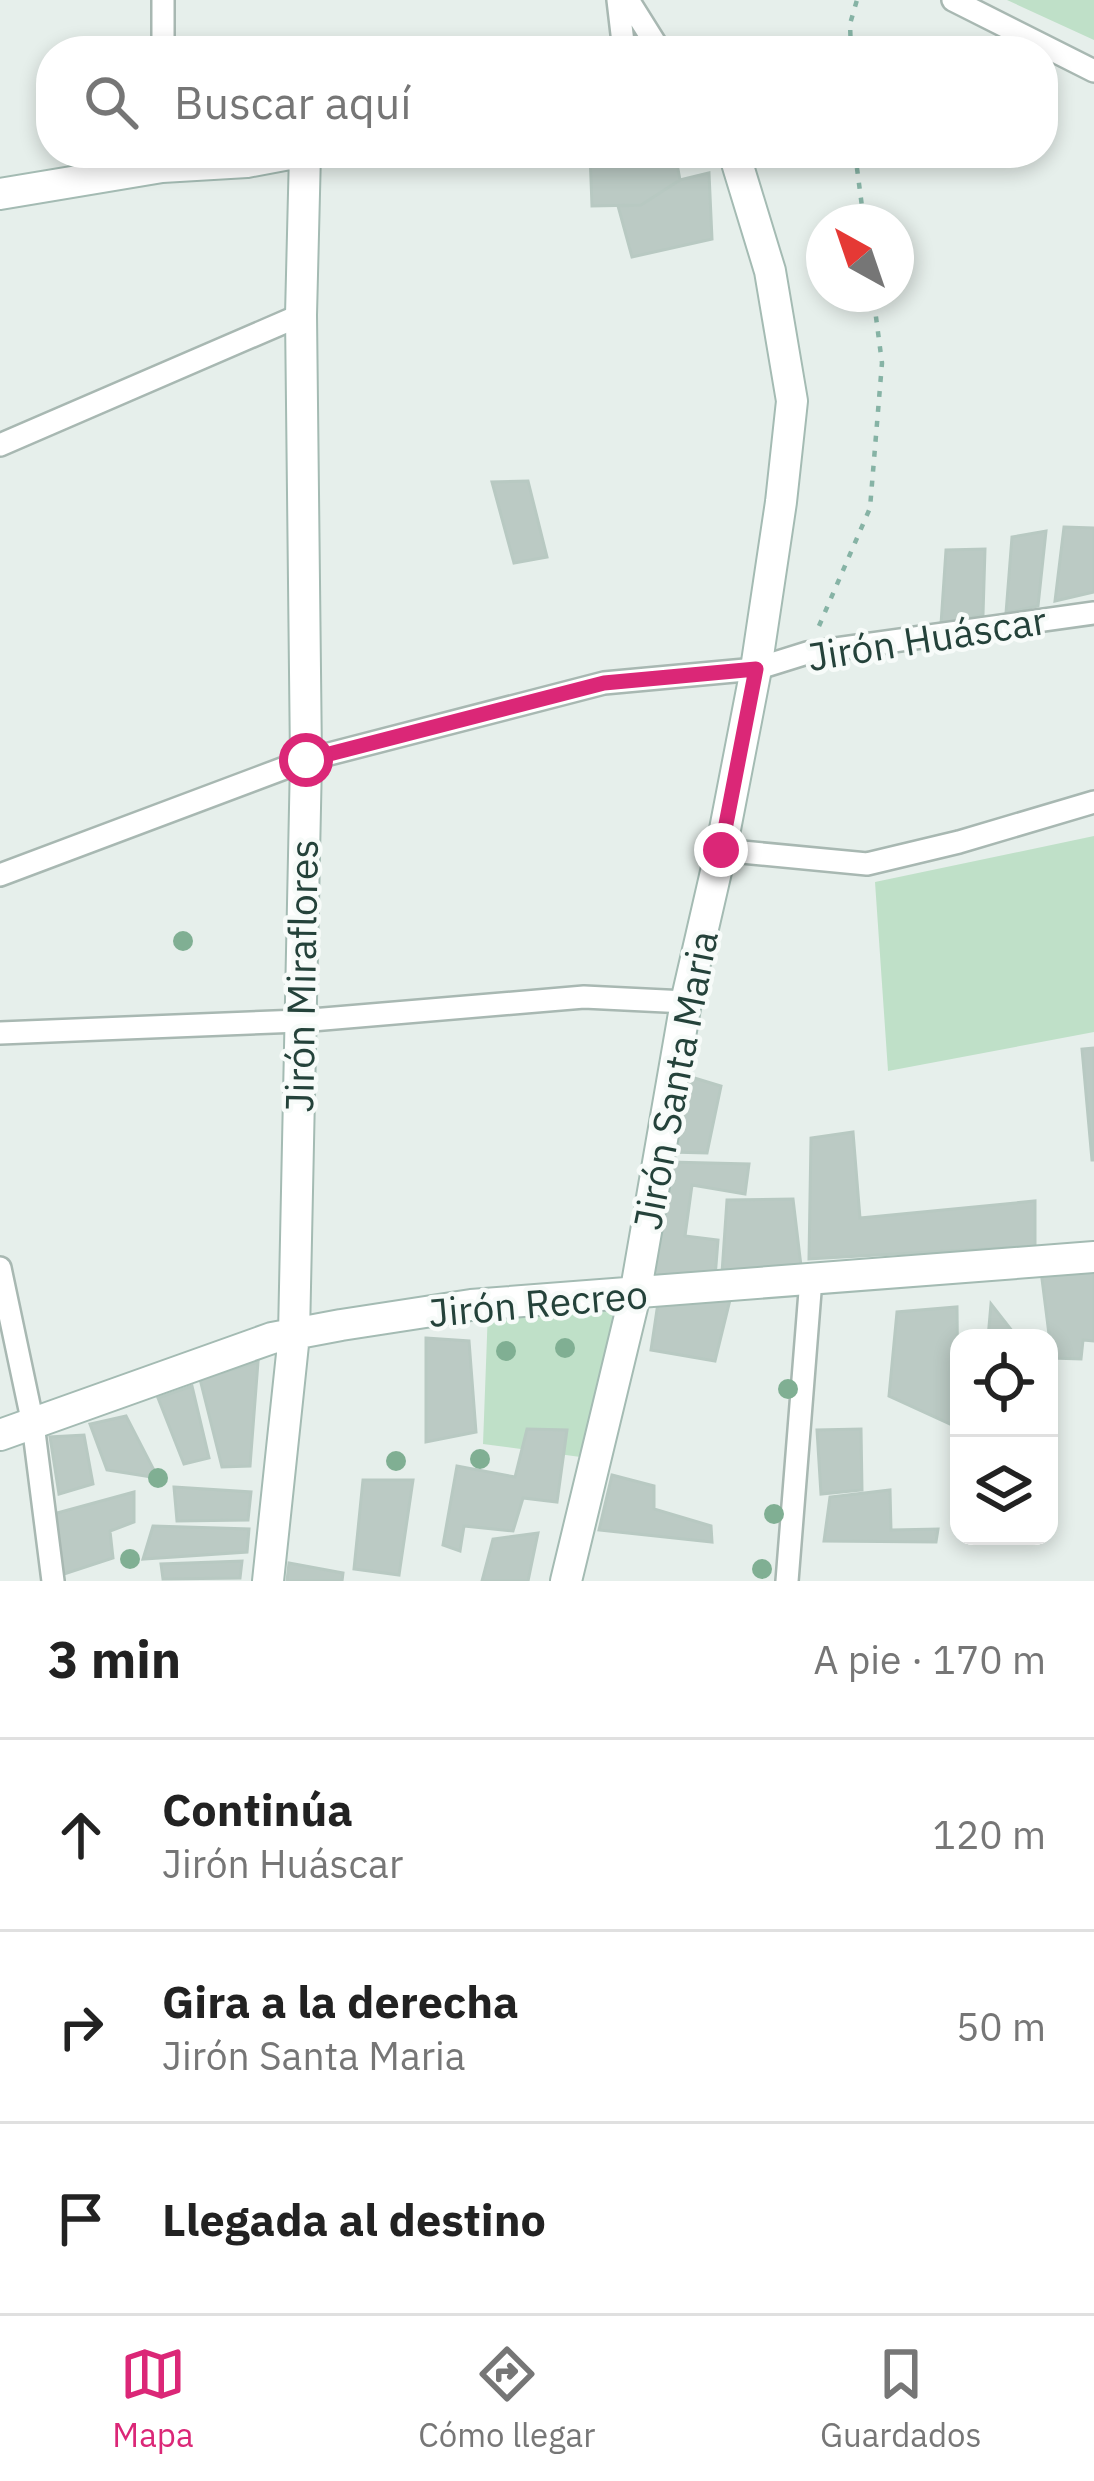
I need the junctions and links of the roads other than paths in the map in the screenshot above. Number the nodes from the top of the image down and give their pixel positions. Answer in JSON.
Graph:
{"nodes":[{"id":1,"x":163,"y":0,"type":"edge"},
{"id":2,"x":618,"y":0,"type":"edge"},
{"id":3,"x":628,"y":0,"type":"edge"},
{"id":4,"x":953,"y":0,"type":"edge"},
{"id":5,"x":163,"y":36,"type":"edge"},
{"id":6,"x":622,"y":36,"type":"edge"},
{"id":7,"x":650,"y":36,"type":"edge"},
{"id":8,"x":1024,"y":36,"type":"edge"},
{"id":9,"x":1058,"y":53,"type":"edge"},
{"id":10,"x":1094,"y":71,"type":"edge"},
{"id":11,"x":124,"y":168,"type":"edge"},
{"id":12,"x":300,"y":168,"type":"edge"},
{"id":13,"x":739,"y":168,"type":"edge"},
{"id":14,"x":0,"y":194,"type":"edge"},
{"id":15,"x":301,"y":315,"type":"junction"},
{"id":16,"x":0,"y":445,"type":"edge"},
{"id":17,"x":1094,"y":613,"type":"edge"},
{"id":18,"x":756,"y":669,"type":"junction"},
{"id":19,"x":306,"y":760,"type":"junction"},
{"id":20,"x":1094,"y":802,"type":"edge"},
{"id":21,"x":721,"y":850,"type":"junction"},
{"id":22,"x":0,"y":875,"type":"edge"},
{"id":23,"x":686,"y":1002,"type":"junction"},
{"id":24,"x":300,"y":1021,"type":"junction"},
{"id":25,"x":0,"y":1033,"type":"edge"},
{"id":26,"x":1094,"y":1257,"type":"edge"},
{"id":27,"x":0,"y":1268,"type":"edge"},
{"id":28,"x":811,"y":1279,"type":"junction"},
{"id":29,"x":635,"y":1295,"type":"junction"},
{"id":30,"x":294,"y":1335,"type":"junction"},
{"id":31,"x":33,"y":1424,"type":"junction"},
{"id":32,"x":0,"y":1435,"type":"edge"},
{"id":33,"x":53,"y":1581,"type":"edge"},
{"id":34,"x":268,"y":1581,"type":"edge"},
{"id":35,"x":566,"y":1581,"type":"edge"},
{"id":36,"x":787,"y":1581,"type":"edge"}],
"edges":[{"from":1,"to":5,"type":"street"},
{"from":2,"to":6,"type":"street"},
{"from":3,"to":7,"type":"street"},
{"from":4,"to":8,"type":"street"},
{"from":9,"to":10,"type":"street"},
{"from":11,"to":14,"type":"street"},
{"from":12,"to":15,"type":"street","name":"Jirón Miraflores"},
{"from":13,"to":18,"type":"street","name":"Jirón Santa Maria"},
{"from":15,"to":16,"type":"street"},
{"from":15,"to":19,"type":"street","name":"Jirón Miraflores"},
{"from":17,"to":18,"type":"street","name":"Jirón Huáscar"},
{"from":18,"to":19,"type":"street","name":"Jirón Huáscar"},
{"from":18,"to":21,"type":"street","name":"Jirón Santa Maria"},
{"from":19,"to":22,"type":"street","name":"Jirón Huáscar"},
{"from":19,"to":24,"type":"street","name":"Jirón Miraflores"},
{"from":20,"to":21,"type":"street"},
{"from":21,"to":23,"type":"street","name":"Jirón Santa Maria"},
{"from":23,"to":24,"type":"street"},
{"from":23,"to":29,"type":"street","name":"Jirón Santa Maria"},
{"from":24,"to":25,"type":"street"},
{"from":24,"to":30,"type":"street","name":"Jirón Miraflores"},
{"from":26,"to":28,"type":"street","name":"Jirón Recreo"},
{"from":27,"to":31,"type":"street"},
{"from":28,"to":29,"type":"street","name":"Jirón Recreo"},
{"from":28,"to":36,"type":"street"},
{"from":29,"to":30,"type":"street","name":"Jirón Recreo"},
{"from":29,"to":35,"type":"street","name":"Jirón Santa Maria"},
{"from":30,"to":31,"type":"street","name":"Jirón Recreo"},
{"from":30,"to":34,"type":"street","name":"Jirón Miraflores"},
{"from":31,"to":32,"type":"street","name":"Jirón Recreo"},
{"from":31,"to":33,"type":"street"}]}
